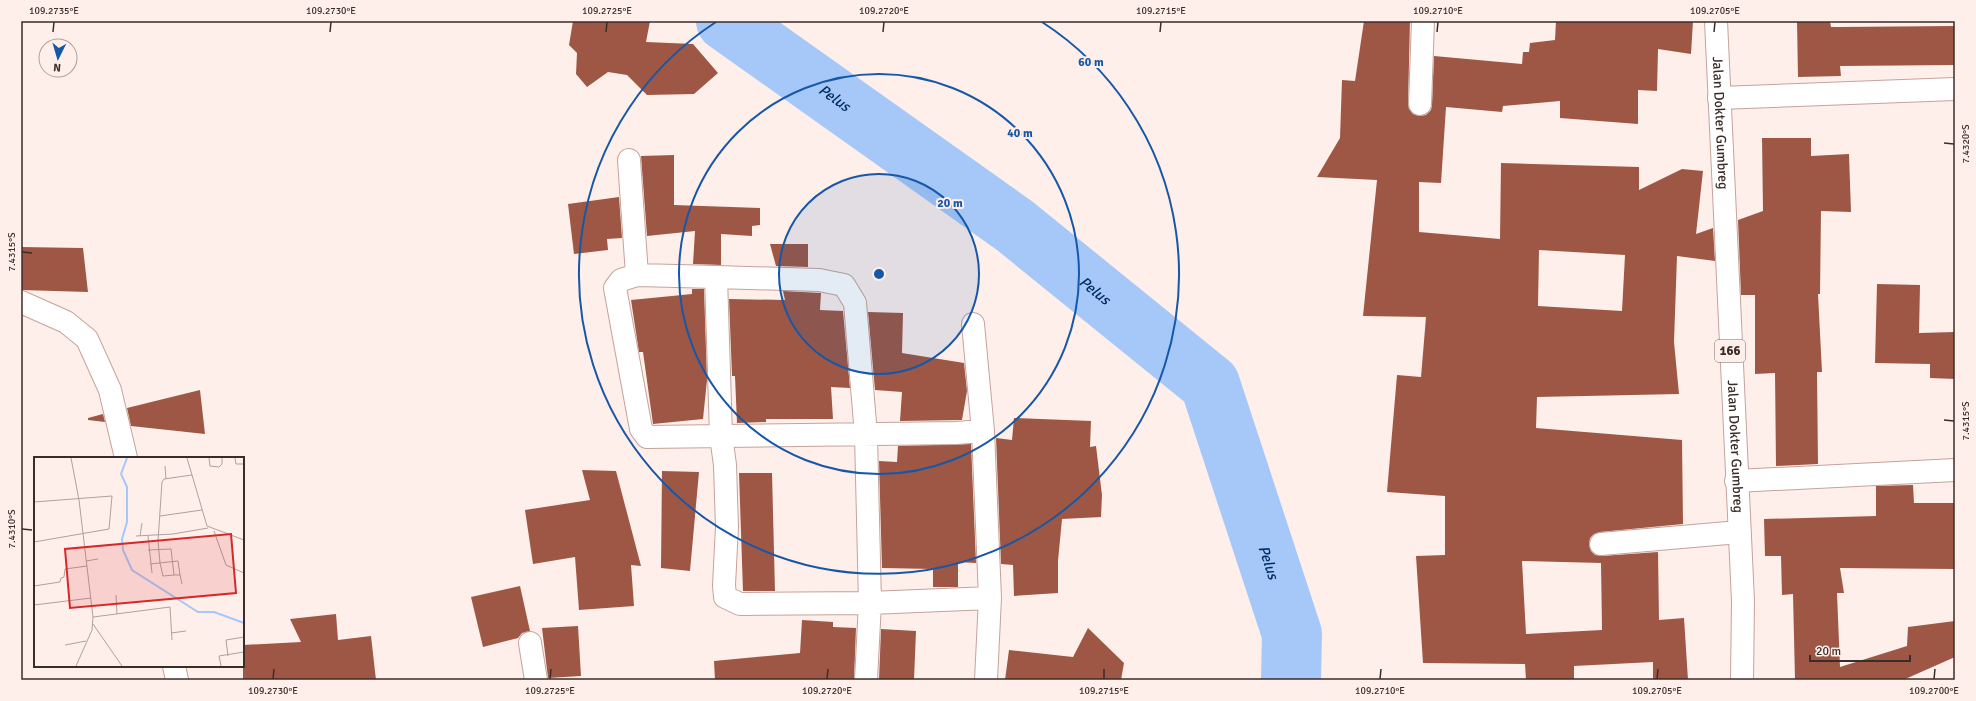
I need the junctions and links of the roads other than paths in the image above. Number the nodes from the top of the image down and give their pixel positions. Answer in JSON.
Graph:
{"nodes":[{"id":1,"x":1423,"y":21,"type":"edge"},
{"id":2,"x":1716,"y":21,"type":"edge"},
{"id":3,"x":1955,"y":89,"type":"edge"},
{"id":4,"x":1719,"y":98,"type":"junction"},
{"id":5,"x":1420,"y":104,"type":"dead end"},
{"id":6,"x":629,"y":160,"type":"dead end"},
{"id":7,"x":637,"y":275,"type":"junction"},
{"id":8,"x":716,"y":277,"type":"junction"},
{"id":9,"x":21,"y":302,"type":"edge"},
{"id":10,"x":973,"y":324,"type":"dead end"},
{"id":11,"x":983,"y":431,"type":"junction"},
{"id":12,"x":866,"y":434,"type":"junction"},
{"id":13,"x":721,"y":436,"type":"junction"},
{"id":14,"x":126,"y":457,"type":"edge"},
{"id":15,"x":1955,"y":470,"type":"edge"},
{"id":16,"x":1736,"y":481,"type":"junction"},
{"id":17,"x":1739,"y":532,"type":"junction"},
{"id":18,"x":1601,"y":544,"type":"dead end"},
{"id":19,"x":990,"y":598,"type":"junction"},
{"id":20,"x":870,"y":603,"type":"junction"},
{"id":21,"x":530,"y":643,"type":"dead end"},
{"id":22,"x":174,"y":667,"type":"edge"},
{"id":23,"x":177,"y":680,"type":"edge"},
{"id":24,"x":536,"y":680,"type":"edge"},
{"id":25,"x":866,"y":680,"type":"edge"},
{"id":26,"x":986,"y":680,"type":"edge"},
{"id":27,"x":1742,"y":680,"type":"edge"}],
"edges":[{"from":1,"to":5,"type":"street"},
{"from":2,"to":4,"type":"street","name":"Jalan Dokter Gumbreg","number":"166"},
{"from":3,"to":4,"type":"street"},
{"from":4,"to":16,"type":"street","name":"Jalan Dokter Gumbreg","number":"166"},
{"from":6,"to":7,"type":"street"},
{"from":7,"to":8,"type":"street"},
{"from":7,"to":13,"type":"street"},
{"from":8,"to":12,"type":"street"},
{"from":8,"to":13,"type":"street"},
{"from":9,"to":14,"type":"street"},
{"from":10,"to":11,"type":"street"},
{"from":11,"to":12,"type":"street"},
{"from":11,"to":19,"type":"street"},
{"from":12,"to":13,"type":"street"},
{"from":12,"to":20,"type":"street"},
{"from":13,"to":20,"type":"street"},
{"from":15,"to":16,"type":"street"},
{"from":16,"to":17,"type":"street","name":"Jalan Dokter Gumbreg","number":"166"},
{"from":17,"to":18,"type":"street"},
{"from":17,"to":27,"type":"street","name":"Jalan Dokter Gumbreg","number":"166"},
{"from":19,"to":20,"type":"street"},
{"from":19,"to":26,"type":"street"},
{"from":20,"to":25,"type":"street"},
{"from":21,"to":24,"type":"street"},
{"from":22,"to":23,"type":"street"}]}
